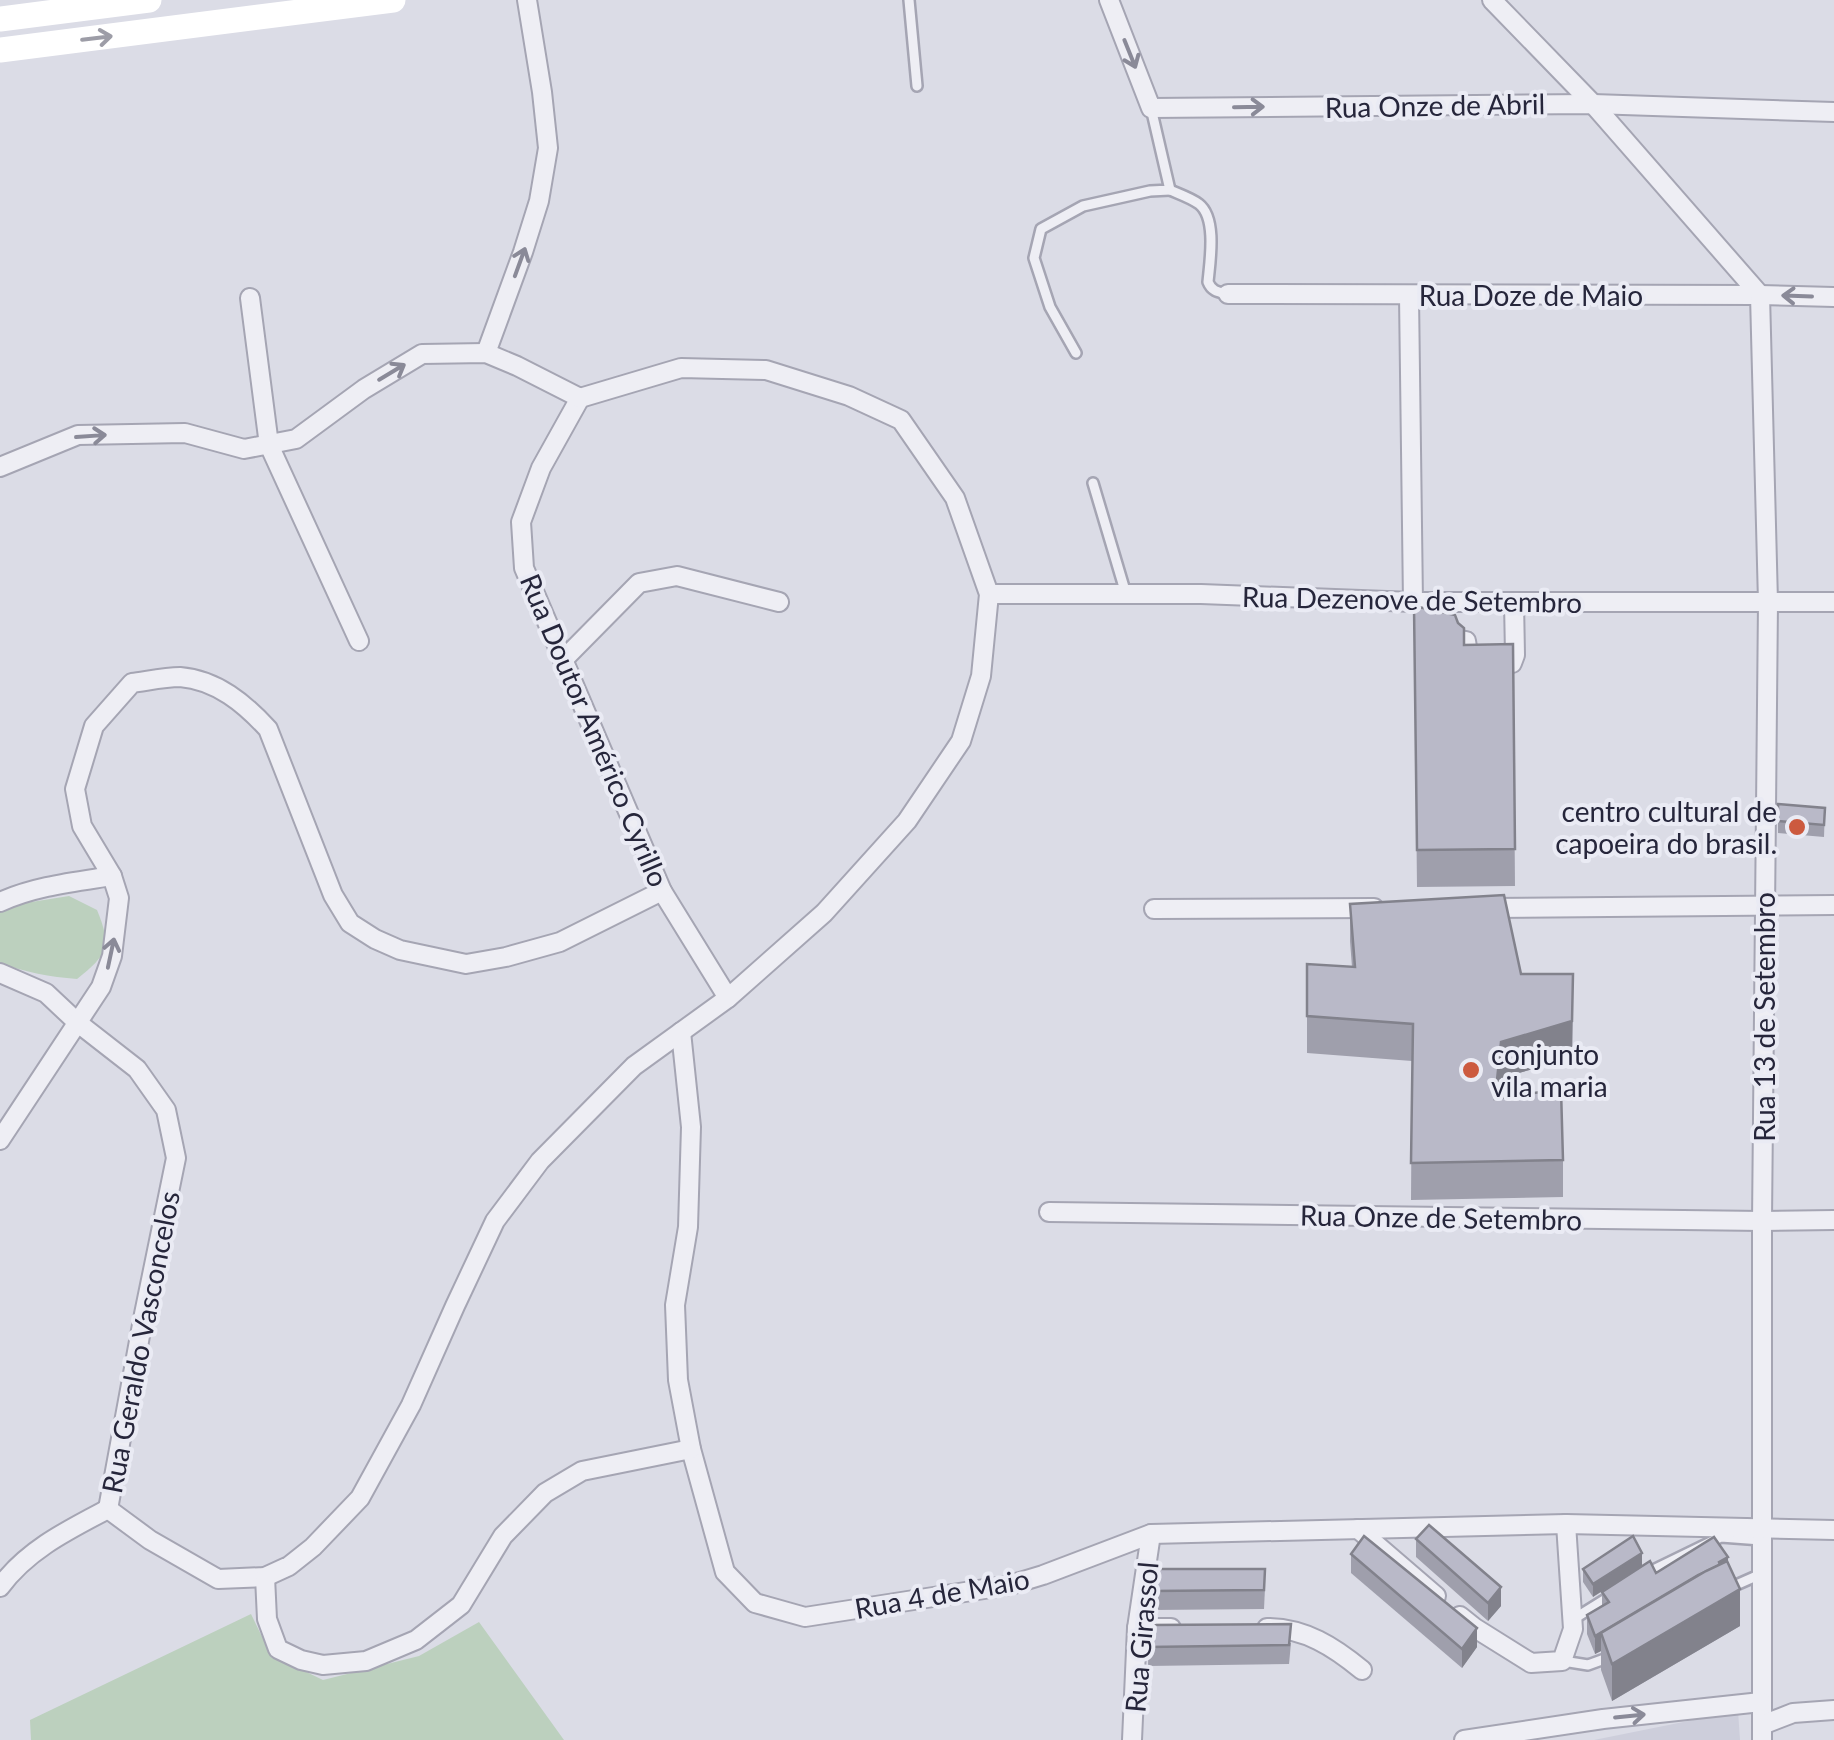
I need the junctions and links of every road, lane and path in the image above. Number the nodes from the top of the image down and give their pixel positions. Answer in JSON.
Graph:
{"nodes":[{"id":1,"x":149,"y":0,"type":"edge"},
{"id":2,"x":393,"y":0,"type":"edge"},
{"id":3,"x":528,"y":0,"type":"edge"},
{"id":4,"x":909,"y":0,"type":"edge"},
{"id":5,"x":1109,"y":0,"type":"edge"},
{"id":6,"x":1492,"y":0,"type":"edge"},
{"id":7,"x":0,"y":19,"type":"edge"},
{"id":8,"x":0,"y":50,"type":"edge"},
{"id":9,"x":916,"y":86,"type":"dead end"},
{"id":10,"x":1593,"y":104,"type":"junction"},
{"id":11,"x":1151,"y":108,"type":"junction"},
{"id":12,"x":1834,"y":112,"type":"edge"},
{"id":13,"x":1170,"y":190,"type":"junction"},
{"id":14,"x":1228,"y":294,"type":"joint"},
{"id":15,"x":1760,"y":294,"type":"junction"},
{"id":16,"x":1409,"y":296,"type":"junction"},
{"id":17,"x":1834,"y":297,"type":"edge"},
{"id":18,"x":250,"y":298,"type":"dead end"},
{"id":19,"x":486,"y":353,"type":"junction"},
{"id":20,"x":1076,"y":353,"type":"dead end"},
{"id":21,"x":580,"y":398,"type":"junction"},
{"id":22,"x":269,"y":445,"type":"junction"},
{"id":23,"x":0,"y":467,"type":"edge"},
{"id":24,"x":1093,"y":483,"type":"dead end"},
{"id":25,"x":989,"y":594,"type":"junction"},
{"id":26,"x":1126,"y":594,"type":"junction"},
{"id":27,"x":780,"y":602,"type":"dead end"},
{"id":28,"x":1413,"y":602,"type":"junction"},
{"id":29,"x":1514,"y":602,"type":"junction"},
{"id":30,"x":1768,"y":602,"type":"junction"},
{"id":31,"x":1834,"y":602,"type":"edge"},
{"id":32,"x":1422,"y":632,"type":"edge"},
{"id":33,"x":360,"y":641,"type":"dead end"},
{"id":34,"x":563,"y":660,"type":"junction"},
{"id":35,"x":112,"y":876,"type":"junction"},
{"id":36,"x":662,"y":891,"type":"junction"},
{"id":37,"x":0,"y":902,"type":"edge"},
{"id":38,"x":1834,"y":905,"type":"edge"},
{"id":39,"x":1765,"y":907,"type":"junction"},
{"id":40,"x":1390,"y":908,"type":"edge"},
{"id":41,"x":1469,"y":908,"type":"edge"},
{"id":42,"x":1154,"y":909,"type":"dead end"},
{"id":43,"x":0,"y":973,"type":"edge"},
{"id":44,"x":728,"y":998,"type":"junction"},
{"id":45,"x":78,"y":1023,"type":"junction"},
{"id":46,"x":681,"y":1032,"type":"junction"},
{"id":47,"x":0,"y":1140,"type":"edge"},
{"id":48,"x":1049,"y":1212,"type":"dead end"},
{"id":49,"x":1834,"y":1220,"type":"edge"},
{"id":50,"x":1762,"y":1221,"type":"junction"},
{"id":51,"x":691,"y":1449,"type":"junction"},
{"id":52,"x":108,"y":1509,"type":"junction"},
{"id":53,"x":1566,"y":1524,"type":"junction"},
{"id":54,"x":1358,"y":1529,"type":"junction"},
{"id":55,"x":1834,"y":1530,"type":"edge"},
{"id":56,"x":1150,"y":1534,"type":"junction"},
{"id":57,"x":1761,"y":1534,"type":"junction"},
{"id":58,"x":1761,"y":1574,"type":"junction"},
{"id":59,"x":265,"y":1577,"type":"junction"},
{"id":60,"x":1637,"y":1580,"type":"edge"},
{"id":61,"x":0,"y":1586,"type":"edge"},
{"id":62,"x":1621,"y":1590,"type":"edge"},
{"id":63,"x":1716,"y":1594,"type":"edge"},
{"id":64,"x":1572,"y":1620,"type":"junction"},
{"id":65,"x":1137,"y":1628,"type":"junction"},
{"id":66,"x":1196,"y":1628,"type":"edge"},
{"id":67,"x":1256,"y":1628,"type":"edge"},
{"id":68,"x":1619,"y":1651,"type":"edge"},
{"id":69,"x":1562,"y":1661,"type":"junction"},
{"id":70,"x":1362,"y":1670,"type":"dead end"},
{"id":71,"x":1761,"y":1702,"type":"junction"},
{"id":72,"x":1834,"y":1710,"type":"edge"},
{"id":73,"x":1762,"y":1732,"type":"edge"},
{"id":74,"x":1132,"y":1740,"type":"edge"},
{"id":75,"x":1464,"y":1740,"type":"edge"}],
"edges":[{"from":1,"to":7,"type":"main road"},
{"from":8,"to":2,"type":"main road","one_way":true},
{"from":19,"to":3,"type":"street","one_way":true},
{"from":4,"to":9,"type":"lane"},
{"from":5,"to":11,"type":"street","one_way":true},
{"from":6,"to":10,"type":"street"},
{"from":11,"to":10,"type":"street","name":"Rua Onze de Abril","one_way":true},
{"from":10,"to":12,"type":"street","name":"Rua Onze de Abril"},
{"from":10,"to":15,"type":"street"},
{"from":11,"to":13,"type":"lane"},
{"from":13,"to":14,"type":"lane"},
{"from":13,"to":20,"type":"lane"},
{"from":14,"to":16,"type":"street","name":"Rua Doze de Maio"},
{"from":15,"to":16,"type":"street","name":"Rua Doze de Maio"},
{"from":17,"to":15,"type":"street","name":"Rua Doze de Maio","one_way":true},
{"from":15,"to":30,"type":"street","name":"Rua 13 de Setembro"},
{"from":16,"to":28,"type":"street"},
{"from":18,"to":22,"type":"street"},
{"from":19,"to":21,"type":"street"},
{"from":22,"to":19,"type":"street","one_way":true},
{"from":21,"to":25,"type":"street"},
{"from":21,"to":34,"type":"street","name":"Rua Doutor Américo Cyrillo"},
{"from":23,"to":22,"type":"street","one_way":true},
{"from":22,"to":33,"type":"street"},
{"from":24,"to":26,"type":"lane"},
{"from":25,"to":26,"type":"street","name":"Rua Dezenove de Setembro"},
{"from":25,"to":44,"type":"street"},
{"from":26,"to":28,"type":"street","name":"Rua Dezenove de Setembro"},
{"from":27,"to":34,"type":"street"},
{"from":28,"to":29,"type":"street","name":"Rua Dezenove de Setembro"},
{"from":29,"to":30,"type":"street","name":"Rua Dezenove de Setembro"},
{"from":29,"to":32,"type":"street"},
{"from":30,"to":31,"type":"street","name":"Rua Dezenove de Setembro"},
{"from":30,"to":39,"type":"street","name":"Rua 13 de Setembro"},
{"from":34,"to":36,"type":"street","name":"Rua Doutor Américo Cyrillo"},
{"from":35,"to":36,"type":"street"},
{"from":35,"to":37,"type":"street"},
{"from":45,"to":35,"type":"street","one_way":true},
{"from":36,"to":44,"type":"street","name":"Rua Doutor Américo Cyrillo"},
{"from":38,"to":39,"type":"street"},
{"from":39,"to":41,"type":"street"},
{"from":39,"to":50,"type":"street","name":"Rua 13 de Setembro"},
{"from":40,"to":42,"type":"street"},
{"from":43,"to":45,"type":"street","name":"Rua Geraldo Vasconcelos"},
{"from":44,"to":46,"type":"street"},
{"from":45,"to":47,"type":"street"},
{"from":45,"to":52,"type":"street","name":"Rua Geraldo Vasconcelos"},
{"from":46,"to":51,"type":"street","name":"Rua 4 de Maio"},
{"from":46,"to":59,"type":"street"},
{"from":48,"to":50,"type":"street","name":"Rua Onze de Setembro"},
{"from":49,"to":50,"type":"street","name":"Rua Onze de Setembro"},
{"from":50,"to":57,"type":"street","name":"Rua 13 de Setembro"},
{"from":51,"to":56,"type":"street","name":"Rua 4 de Maio"},
{"from":51,"to":59,"type":"street"},
{"from":52,"to":59,"type":"street","name":"Rua Geraldo Vasconcelos"},
{"from":52,"to":61,"type":"street"},
{"from":53,"to":54,"type":"street","name":"Rua 4 de Maio"},
{"from":53,"to":57,"type":"street","name":"Rua 4 de Maio"},
{"from":53,"to":64,"type":"street"},
{"from":54,"to":56,"type":"street","name":"Rua 4 de Maio"},
{"from":54,"to":69,"type":"street"},
{"from":55,"to":57,"type":"street","name":"Rua 4 de Maio"},
{"from":56,"to":65,"type":"street","name":"Rua Girassol"},
{"from":57,"to":58,"type":"street","name":"Rua 13 de Setembro"},
{"from":57,"to":60,"type":"lane"},
{"from":58,"to":63,"type":"lane"},
{"from":58,"to":71,"type":"street","name":"Rua 13 de Setembro"},
{"from":62,"to":64,"type":"lane"},
{"from":64,"to":69,"type":"street"},
{"from":65,"to":66,"type":"street"},
{"from":65,"to":74,"type":"street","name":"Rua Girassol"},
{"from":67,"to":70,"type":"street"},
{"from":68,"to":69,"type":"lane"},
{"from":71,"to":73,"type":"street","name":"Rua 13 de Setembro"},
{"from":75,"to":71,"type":"street","one_way":true},
{"from":72,"to":73,"type":"street"}]}
